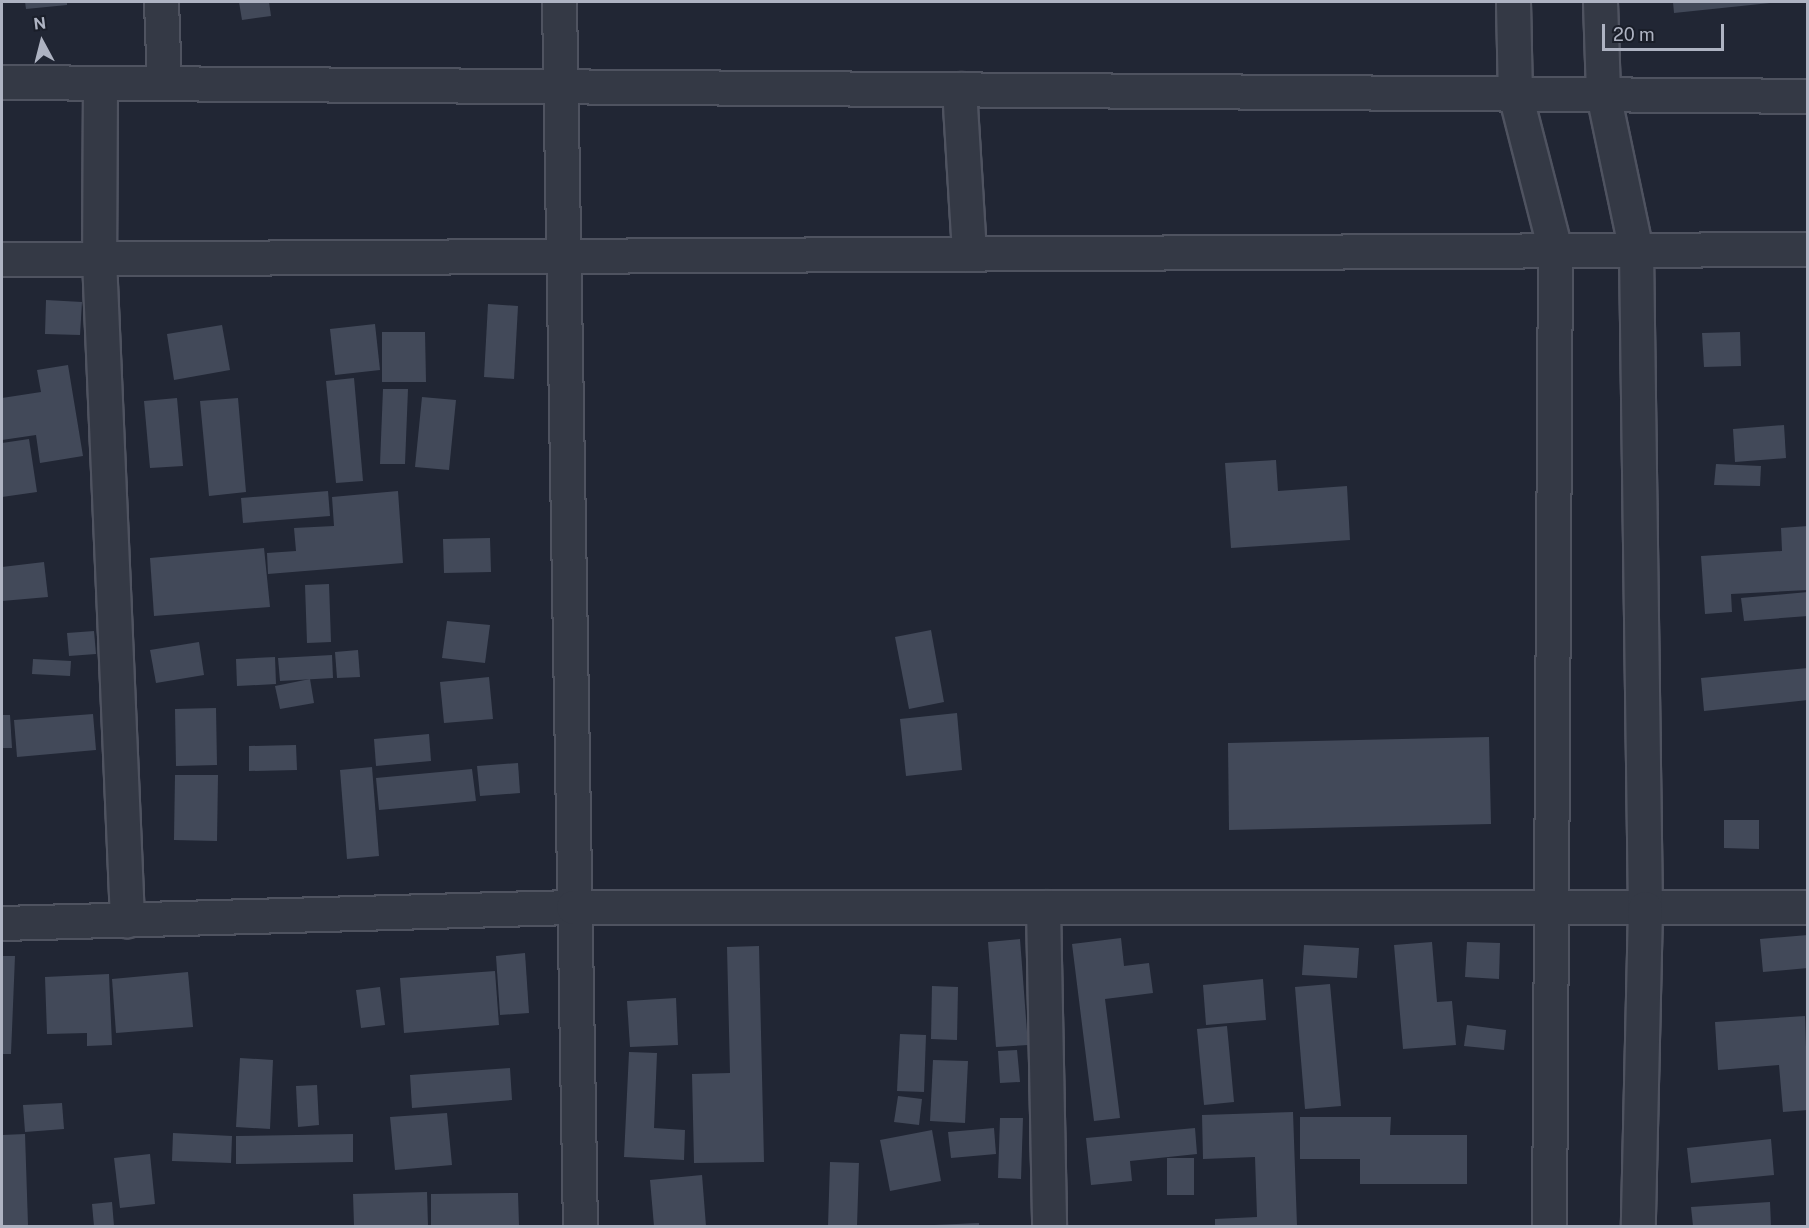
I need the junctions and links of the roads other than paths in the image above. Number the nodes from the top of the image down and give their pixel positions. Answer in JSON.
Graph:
{"nodes":[{"id":1,"x":161,"y":2,"type":"edge"},
{"id":2,"x":559,"y":2,"type":"edge"},
{"id":3,"x":1513,"y":2,"type":"edge"},
{"id":4,"x":1600,"y":2,"type":"edge"},
{"id":5,"x":2,"y":82,"type":"edge"},
{"id":6,"x":100,"y":83,"type":"junction"},
{"id":7,"x":164,"y":83,"type":"junction"},
{"id":8,"x":559,"y":86,"type":"junction"},
{"id":9,"x":959,"y":89,"type":"junction"},
{"id":10,"x":1515,"y":94,"type":"junction"},
{"id":11,"x":1603,"y":94,"type":"junction"},
{"id":12,"x":1808,"y":96,"type":"edge"},
{"id":13,"x":1808,"y":249,"type":"edge"},
{"id":14,"x":1555,"y":250,"type":"junction"},
{"id":15,"x":1636,"y":250,"type":"junction"},
{"id":16,"x":969,"y":254,"type":"junction"},
{"id":17,"x":563,"y":256,"type":"junction"},
{"id":18,"x":2,"y":259,"type":"edge"},
{"id":19,"x":99,"y":259,"type":"junction"},
{"id":20,"x":573,"y":907,"type":"junction"},
{"id":21,"x":1808,"y":907,"type":"edge"},
{"id":22,"x":1043,"y":908,"type":"junction"},
{"id":23,"x":1554,"y":908,"type":"junction"},
{"id":24,"x":1645,"y":908,"type":"junction"},
{"id":25,"x":127,"y":920,"type":"junction"},
{"id":26,"x":2,"y":923,"type":"edge"},
{"id":27,"x":580,"y":1227,"type":"edge"},
{"id":28,"x":1049,"y":1227,"type":"edge"},
{"id":29,"x":1549,"y":1227,"type":"edge"},
{"id":30,"x":1638,"y":1227,"type":"edge"}],
"edges":[{"from":1,"to":7,"type":"street"},
{"from":2,"to":8,"type":"street"},
{"from":3,"to":10,"type":"street"},
{"from":4,"to":11,"type":"street"},
{"from":5,"to":6,"type":"street"},
{"from":6,"to":7,"type":"street"},
{"from":6,"to":19,"type":"street"},
{"from":7,"to":8,"type":"street"},
{"from":8,"to":9,"type":"street"},
{"from":8,"to":17,"type":"street"},
{"from":9,"to":10,"type":"street"},
{"from":9,"to":16,"type":"street"},
{"from":10,"to":11,"type":"street"},
{"from":10,"to":14,"type":"street"},
{"from":11,"to":12,"type":"street"},
{"from":11,"to":15,"type":"street"},
{"from":13,"to":15,"type":"street"},
{"from":14,"to":15,"type":"street"},
{"from":14,"to":16,"type":"street"},
{"from":14,"to":23,"type":"street"},
{"from":15,"to":24,"type":"street"},
{"from":16,"to":17,"type":"street"},
{"from":17,"to":19,"type":"street"},
{"from":17,"to":20,"type":"street"},
{"from":18,"to":19,"type":"street"},
{"from":19,"to":25,"type":"street"},
{"from":20,"to":22,"type":"street"},
{"from":20,"to":25,"type":"street"},
{"from":20,"to":27,"type":"street"},
{"from":21,"to":24,"type":"street"},
{"from":22,"to":23,"type":"street"},
{"from":22,"to":28,"type":"street"},
{"from":23,"to":24,"type":"street"},
{"from":23,"to":29,"type":"street"},
{"from":24,"to":30,"type":"street"},
{"from":25,"to":26,"type":"street"}]}
